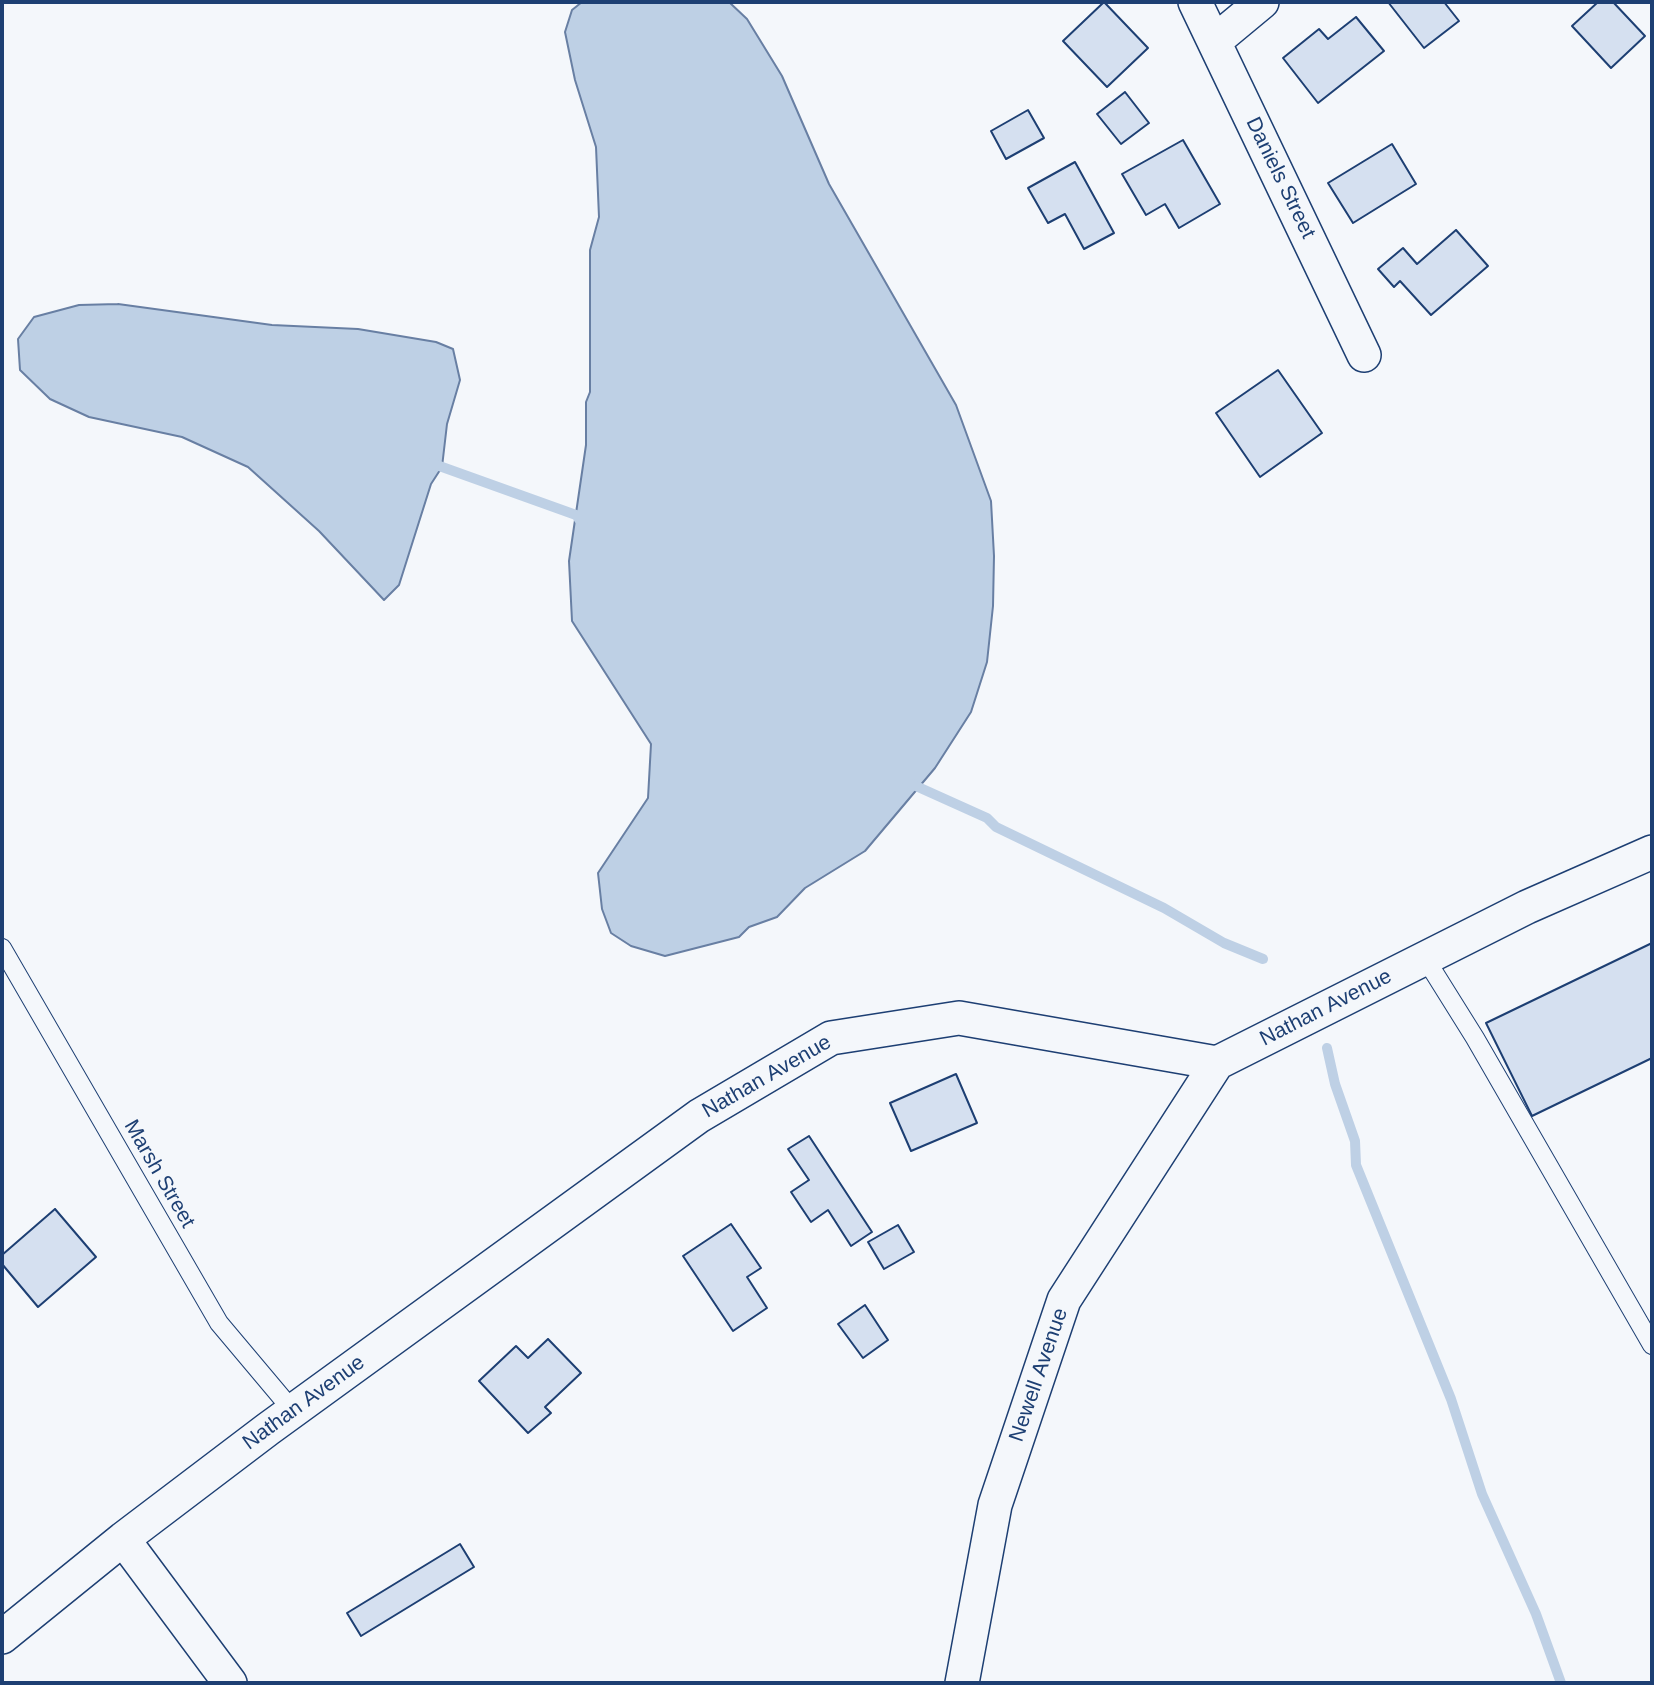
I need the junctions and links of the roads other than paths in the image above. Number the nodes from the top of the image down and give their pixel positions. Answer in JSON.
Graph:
{"nodes":[{"id":1,"x":1195,"y":2,"type":"edge"},
{"id":2,"x":1262,"y":2,"type":"edge"},
{"id":3,"x":1214,"y":41,"type":"junction"},
{"id":4,"x":1364,"y":355,"type":"dead end"},
{"id":5,"x":1652,"y":852,"type":"edge"},
{"id":6,"x":2,"y":948,"type":"edge"},
{"id":7,"x":1425,"y":958,"type":"junction"},
{"id":8,"x":1217,"y":1063,"type":"junction"},
{"id":9,"x":1652,"y":1345,"type":"edge"},
{"id":10,"x":293,"y":1411,"type":"junction"},
{"id":11,"x":123,"y":1539,"type":"junction"},
{"id":12,"x":2,"y":1637,"type":"edge"},
{"id":13,"x":230,"y":1683,"type":"edge"},
{"id":14,"x":962,"y":1683,"type":"edge"}],
"edges":[{"from":1,"to":3,"type":"street","name":"Daniels Street"},
{"from":2,"to":3,"type":"street"},
{"from":3,"to":4,"type":"street","name":"Daniels Street"},
{"from":5,"to":7,"type":"street","name":"Nathan Avenue"},
{"from":6,"to":10,"type":"lane","name":"Marsh Street"},
{"from":7,"to":8,"type":"street","name":"Nathan Avenue"},
{"from":7,"to":9,"type":"lane"},
{"from":8,"to":10,"type":"street","name":"Nathan Avenue"},
{"from":8,"to":14,"type":"street","name":"Newell Avenue"},
{"from":10,"to":11,"type":"street","name":"Nathan Avenue"},
{"from":11,"to":12,"type":"street","name":"Nathan Avenue"},
{"from":11,"to":13,"type":"street"}]}
